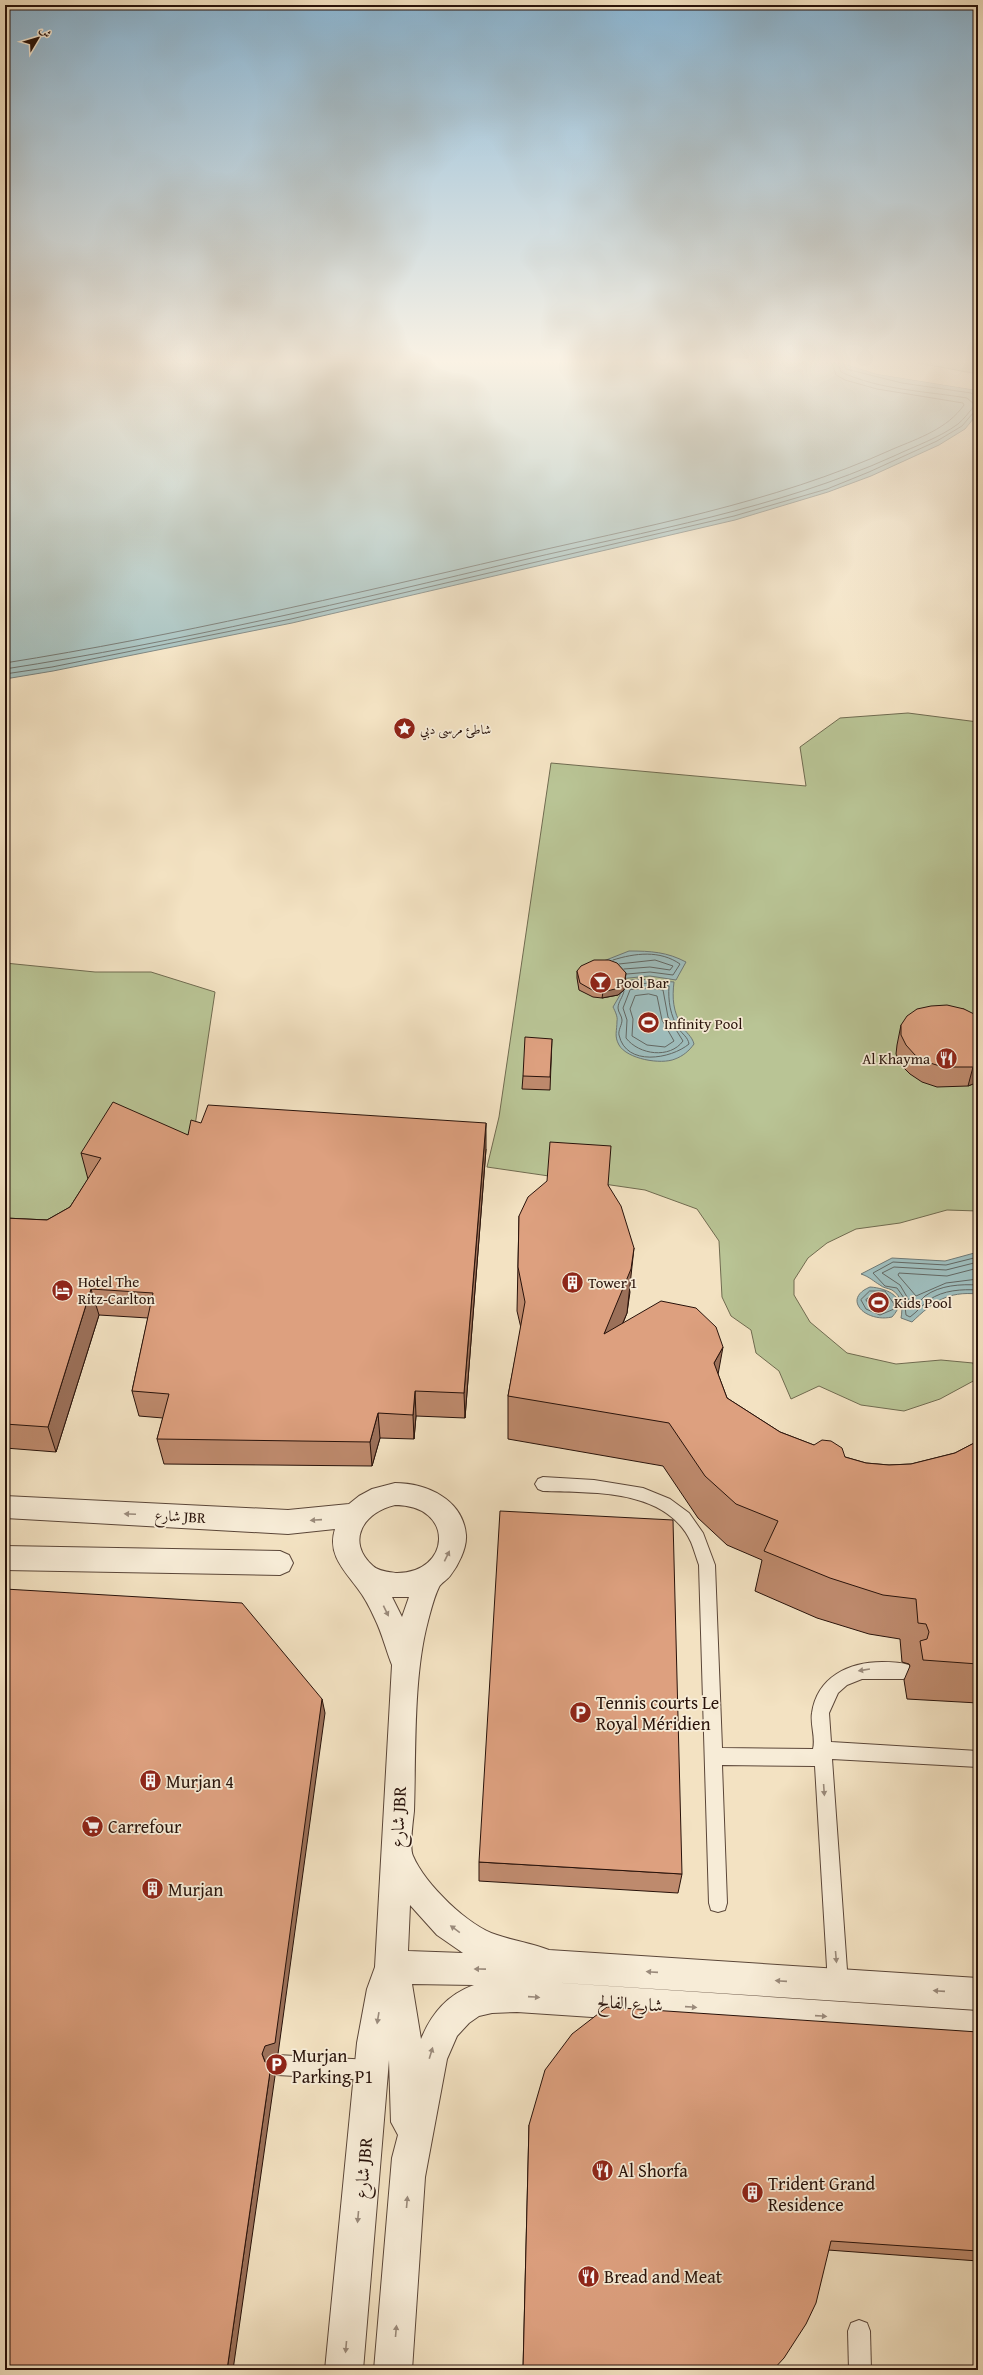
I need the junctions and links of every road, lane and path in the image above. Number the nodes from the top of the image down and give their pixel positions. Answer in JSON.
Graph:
{"nodes":[{"id":1,"x":543,"y":1484,"type":"dead end"},
{"id":2,"x":5,"y":1507,"type":"edge"},
{"id":3,"x":355,"y":1516,"type":"junction"},
{"id":4,"x":5,"y":1558,"type":"edge"},
{"id":5,"x":280,"y":1563,"type":"dead end"},
{"id":6,"x":366,"y":1577,"type":"junction"},
{"id":7,"x":428,"y":1578,"type":"junction"},
{"id":8,"x":406,"y":1667,"type":"junction"},
{"id":9,"x":903,"y":1671,"type":"dead end"},
{"id":10,"x":821,"y":1754,"type":"junction"},
{"id":11,"x":713,"y":1756,"type":"junction"},
{"id":12,"x":978,"y":1759,"type":"edge"},
{"id":13,"x":396,"y":1858,"type":"junction"},
{"id":14,"x":718,"y":1903,"type":"dead end"},
{"id":15,"x":557,"y":1965,"type":"junction"},
{"id":16,"x":391,"y":1967,"type":"junction"},
{"id":17,"x":838,"y":1984,"type":"junction"},
{"id":18,"x":978,"y":1994,"type":"edge"},
{"id":19,"x":978,"y":2027,"type":"edge"},
{"id":20,"x":277,"y":2065,"type":"dead end"},
{"id":21,"x":372,"y":2070,"type":"junction"},
{"id":22,"x":409,"y":2174,"type":"junction"},
{"id":23,"x":860,"y":2331,"type":"dead end"},
{"id":24,"x":344,"y":2370,"type":"edge"},
{"id":25,"x":393,"y":2370,"type":"edge"},
{"id":26,"x":860,"y":2370,"type":"edge"}],
"edges":[{"from":1,"to":11,"type":"lane"},
{"from":3,"to":2,"type":"street","name":"شارع JBR","one_way":true},
{"from":3,"to":6,"type":"street","name":"شارع JBR"},
{"from":7,"to":3,"type":"street","name":"شارع JBR","one_way":true},
{"from":4,"to":5,"type":"street"},
{"from":6,"to":7,"type":"street","name":"شارع JBR"},
{"from":6,"to":8,"type":"street","name":"شارع JBR","one_way":true},
{"from":7,"to":8,"type":"street","name":"شارع JBR"},
{"from":8,"to":13,"type":"street","name":"شارع JBR"},
{"from":9,"to":10,"type":"lane","one_way":true},
{"from":10,"to":11,"type":"lane"},
{"from":10,"to":12,"type":"lane"},
{"from":10,"to":17,"type":"lane","one_way":true},
{"from":11,"to":14,"type":"lane"},
{"from":15,"to":13,"type":"street","one_way":true},
{"from":13,"to":16,"type":"street","name":"شارع JBR"},
{"from":15,"to":16,"type":"street","name":"شارع الفالح","one_way":true},
{"from":17,"to":15,"type":"street","name":"شارع الفالح","one_way":true},
{"from":16,"to":21,"type":"street","name":"شارع JBR","one_way":true},
{"from":16,"to":22,"type":"street","name":"شارع JBR"},
{"from":18,"to":17,"type":"street","name":"شارع الفالح","one_way":true},
{"from":22,"to":19,"type":"street","name":"شارع الفالح","one_way":true},
{"from":20,"to":21,"type":"lane"},
{"from":21,"to":24,"type":"street","name":"شارع JBR","one_way":true},
{"from":25,"to":22,"type":"street","name":"شارع JBR","one_way":true},
{"from":23,"to":26,"type":"lane"}]}
